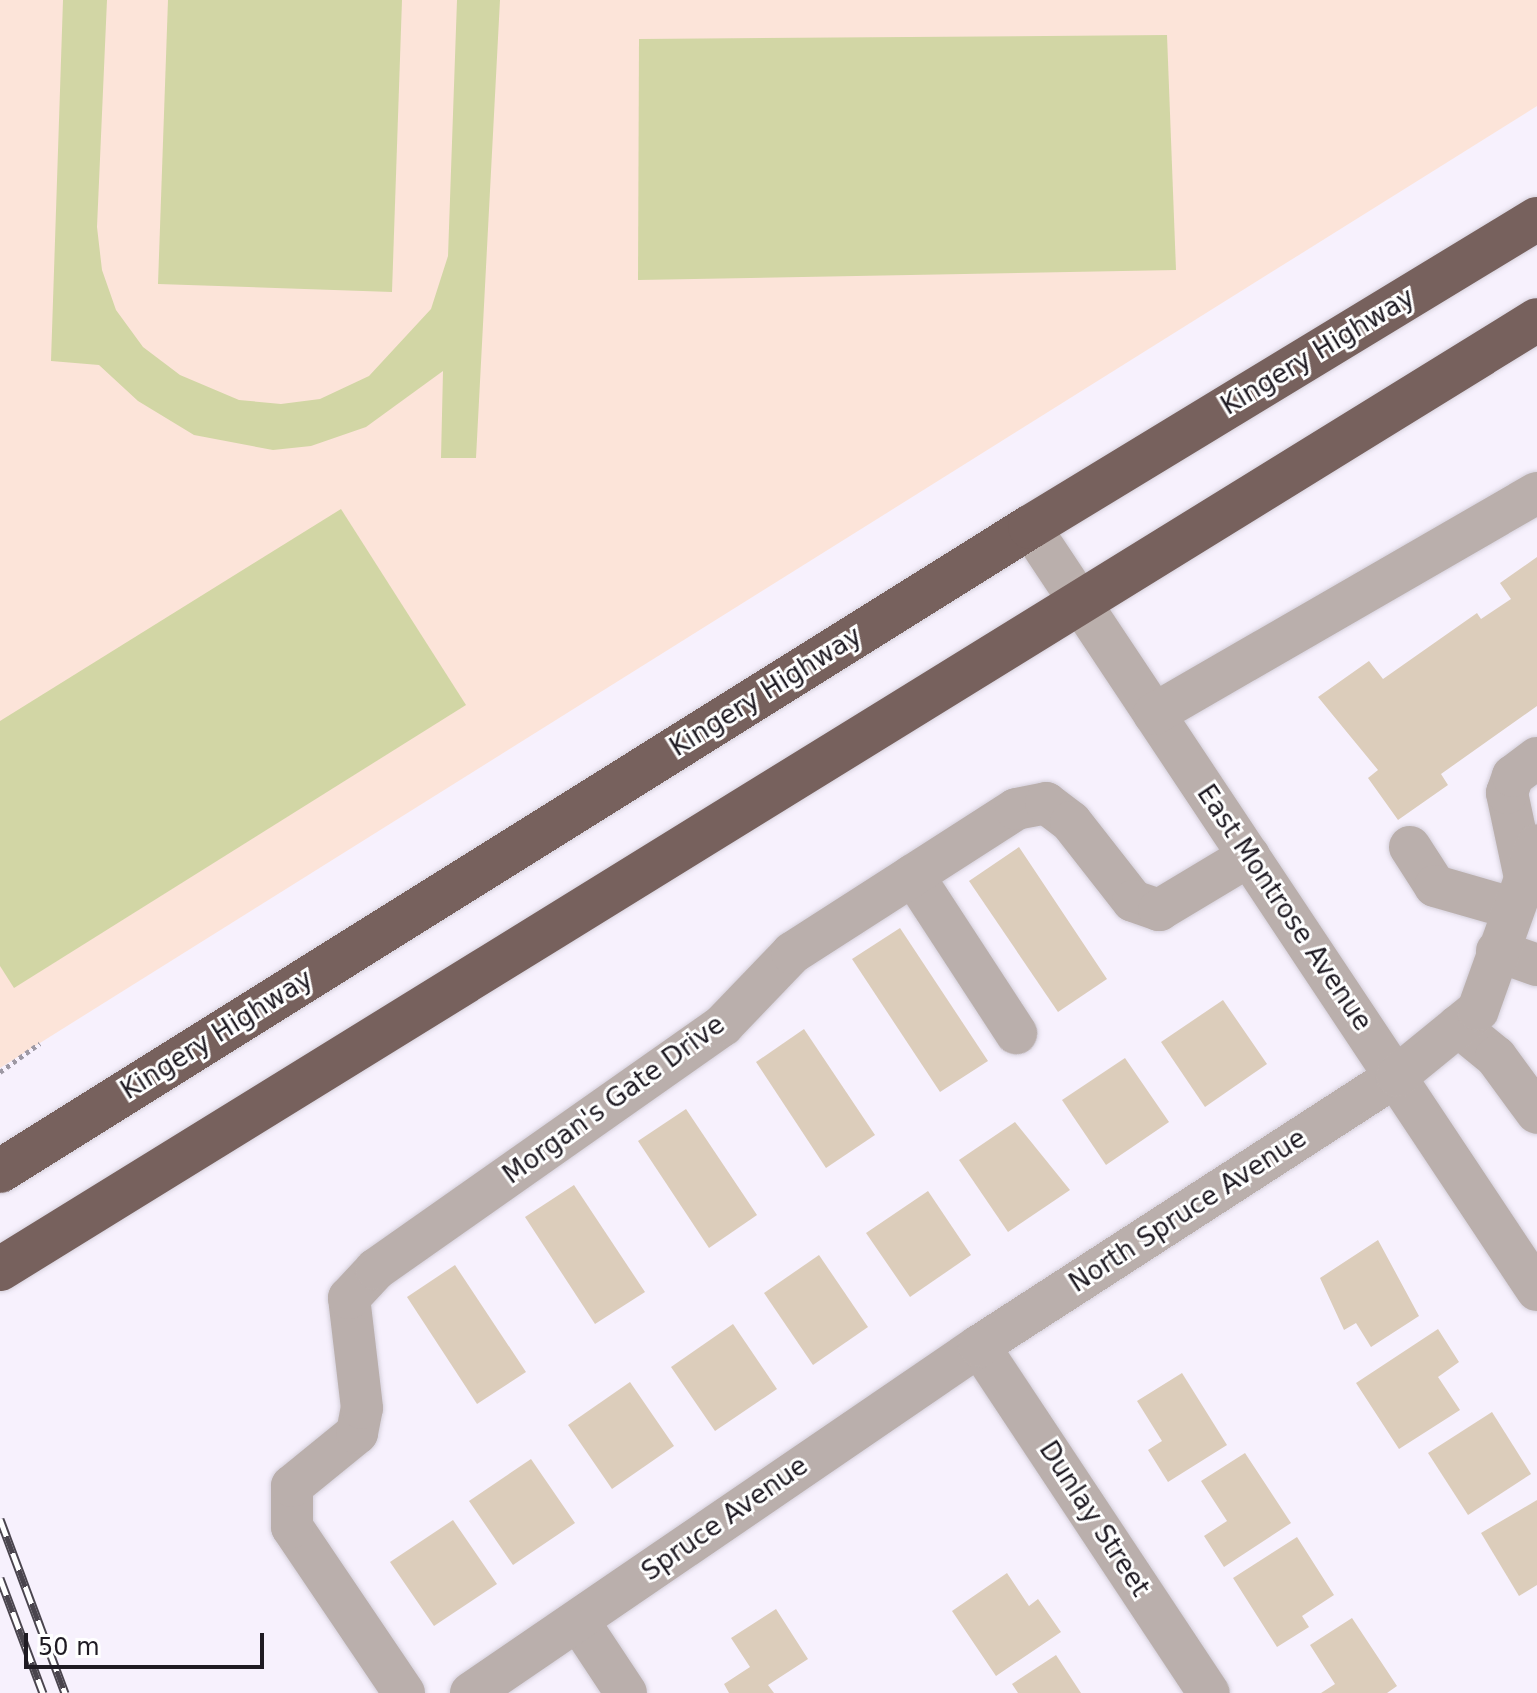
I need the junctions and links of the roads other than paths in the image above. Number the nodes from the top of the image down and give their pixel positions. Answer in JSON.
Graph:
{"nodes":[{"id":1,"x":1537,"y":219,"type":"edge"},
{"id":2,"x":1537,"y":320,"type":"edge"},
{"id":3,"x":1537,"y":493,"type":"edge"},
{"id":4,"x":1030,"y":527,"type":"junction"},
{"id":5,"x":1078,"y":602,"type":"junction"},
{"id":6,"x":1154,"y":714,"type":"junction"},
{"id":7,"x":1537,"y":758,"type":"edge"},
{"id":8,"x":1410,"y":847,"type":"dead end"},
{"id":9,"x":1249,"y":856,"type":"junction"},
{"id":10,"x":913,"y":875,"type":"junction"},
{"id":11,"x":1524,"y":875,"type":"edge"},
{"id":12,"x":1497,"y":951,"type":"junction"},
{"id":13,"x":1537,"y":965,"type":"edge"},
{"id":14,"x":1458,"y":1026,"type":"junction"},
{"id":15,"x":1016,"y":1033,"type":"dead end"},
{"id":16,"x":1397,"y":1076,"type":"junction"},
{"id":17,"x":1537,"y":1113,"type":"edge"},
{"id":18,"x":0,"y":1171,"type":"edge"},
{"id":19,"x":0,"y":1269,"type":"edge"},
{"id":20,"x":1537,"y":1290,"type":"edge"},
{"id":21,"x":979,"y":1346,"type":"junction"},
{"id":22,"x":579,"y":1622,"type":"junction"},
{"id":23,"x":404,"y":1693,"type":"edge"},
{"id":24,"x":471,"y":1693,"type":"edge"},
{"id":25,"x":626,"y":1693,"type":"edge"},
{"id":26,"x":1209,"y":1693,"type":"edge"}],
"edges":[{"from":1,"to":4,"type":"highway","name":"Kingery Highway"},
{"from":2,"to":5,"type":"highway"},
{"from":3,"to":6,"type":"street"},
{"from":4,"to":5,"type":"street","name":"East Montrose Avenue"},
{"from":4,"to":18,"type":"highway","name":"Kingery Highway"},
{"from":5,"to":6,"type":"street","name":"East Montrose Avenue"},
{"from":5,"to":19,"type":"highway"},
{"from":6,"to":9,"type":"street","name":"East Montrose Avenue"},
{"from":7,"to":11,"type":"street"},
{"from":8,"to":11,"type":"street"},
{"from":9,"to":10,"type":"street","name":"Morgan's Gate Drive"},
{"from":9,"to":16,"type":"street","name":"East Montrose Avenue"},
{"from":10,"to":15,"type":"street"},
{"from":10,"to":23,"type":"street","name":"Morgan's Gate Drive"},
{"from":11,"to":12,"type":"street","name":"North Spruce Avenue"},
{"from":12,"to":13,"type":"street"},
{"from":12,"to":14,"type":"street","name":"North Spruce Avenue"},
{"from":14,"to":16,"type":"street","name":"North Spruce Avenue"},
{"from":14,"to":17,"type":"street"},
{"from":16,"to":20,"type":"street","name":"East Montrose Avenue"},
{"from":16,"to":21,"type":"street","name":"North Spruce Avenue"},
{"from":21,"to":22,"type":"street","name":"Spruce Avenue"},
{"from":21,"to":26,"type":"street","name":"Dunlay Street"},
{"from":22,"to":24,"type":"street","name":"Spruce Avenue"},
{"from":22,"to":25,"type":"street"}]}
